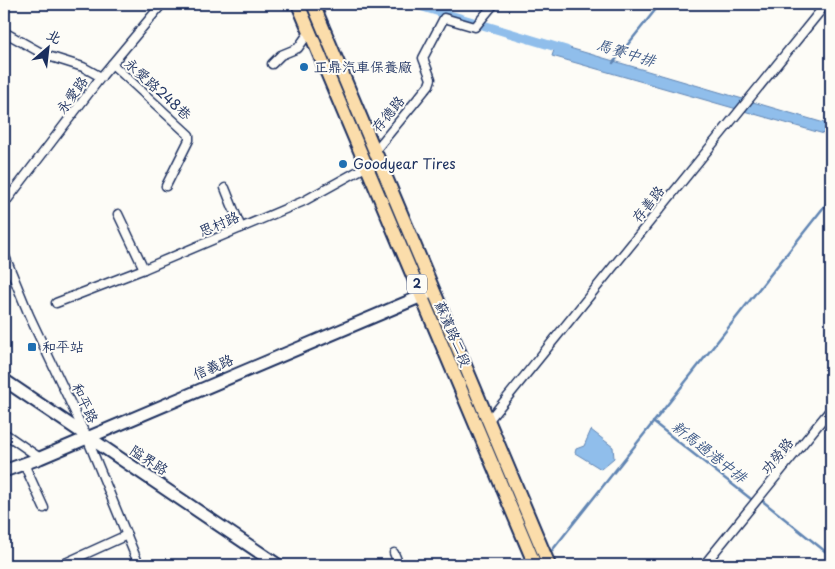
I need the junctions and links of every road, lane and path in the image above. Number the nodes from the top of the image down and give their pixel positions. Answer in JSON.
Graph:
{"nodes":[{"id":1,"x":162,"y":4,"type":"edge"},
{"id":2,"x":298,"y":4,"type":"edge"},
{"id":3,"x":313,"y":4,"type":"edge"},
{"id":4,"x":494,"y":4,"type":"edge"},
{"id":5,"x":826,"y":4,"type":"edge"},
{"id":6,"x":4,"y":32,"type":"edge"},
{"id":7,"x":310,"y":32,"type":"junction"},
{"id":8,"x":112,"y":64,"type":"junction"},
{"id":9,"x":272,"y":64,"type":"dead end"},
{"id":10,"x":101,"y":77,"type":"junction"},
{"id":11,"x":376,"y":148,"type":"junction"},
{"id":12,"x":368,"y":167,"type":"junction"},
{"id":13,"x":166,"y":186,"type":"dead end"},
{"id":14,"x":225,"y":188,"type":"dead end"},
{"id":15,"x":4,"y":204,"type":"edge"},
{"id":16,"x":118,"y":214,"type":"dead end"},
{"id":17,"x":241,"y":228,"type":"junction"},
{"id":18,"x":4,"y":254,"type":"edge"},
{"id":19,"x":144,"y":269,"type":"junction"},
{"id":20,"x":434,"y":290,"type":"junction"},
{"id":21,"x":421,"y":296,"type":"junction"},
{"id":22,"x":56,"y":303,"type":"dead end"},
{"id":23,"x":4,"y":380,"type":"edge"},
{"id":24,"x":831,"y":409,"type":"edge"},
{"id":25,"x":489,"y":420,"type":"junction"},
{"id":26,"x":4,"y":433,"type":"edge"},
{"id":27,"x":87,"y":438,"type":"junction"},
{"id":28,"x":40,"y":458,"type":"junction"},
{"id":29,"x":24,"y":464,"type":"junction"},
{"id":30,"x":4,"y":470,"type":"edge"},
{"id":31,"x":44,"y":508,"type":"dead end"},
{"id":32,"x":127,"y":535,"type":"junction"},
{"id":33,"x":394,"y":553,"type":"dead end"},
{"id":34,"x":61,"y":565,"type":"edge"},
{"id":35,"x":139,"y":565,"type":"edge"},
{"id":36,"x":278,"y":565,"type":"edge"},
{"id":37,"x":399,"y":565,"type":"edge"},
{"id":38,"x":535,"y":565,"type":"edge"},
{"id":39,"x":549,"y":565,"type":"edge"},
{"id":40,"x":704,"y":565,"type":"edge"}],
"edges":[{"from":1,"to":8,"type":"street","name":"永愛路"},
{"from":2,"to":7,"type":"main road","name":"蘇濱路二段","number":"2"},
{"from":3,"to":11,"type":"main road","name":"蘇濱路二段","number":"2"},
{"from":4,"to":11,"type":"street","name":"存德路"},
{"from":5,"to":25,"type":"street","name":"存善路"},
{"from":6,"to":10,"type":"street"},
{"from":7,"to":9,"type":"street"},
{"from":7,"to":12,"type":"main road","name":"蘇濱路二段","number":"2"},
{"from":8,"to":10,"type":"street","name":"永愛路"},
{"from":8,"to":13,"type":"street","name":"永愛路248巷"},
{"from":10,"to":15,"type":"street","name":"永愛路"},
{"from":11,"to":12,"type":"street"},
{"from":11,"to":20,"type":"main road","name":"蘇濱路二段","number":"2"},
{"from":12,"to":17,"type":"street","name":"思村路"},
{"from":12,"to":21,"type":"main road","name":"蘇濱路二段","number":"2"},
{"from":14,"to":17,"type":"street"},
{"from":16,"to":19,"type":"street"},
{"from":17,"to":19,"type":"street","name":"思村路"},
{"from":18,"to":27,"type":"street","name":"和平路"},
{"from":19,"to":22,"type":"street","name":"思村路"},
{"from":20,"to":21,"type":"street","name":"信義路"},
{"from":20,"to":25,"type":"main road","name":"蘇濱路二段","number":"2"},
{"from":21,"to":27,"type":"street","name":"信義路"},
{"from":21,"to":38,"type":"main road","name":"蘇濱路二段","number":"2"},
{"from":23,"to":27,"type":"street","name":"隘界路"},
{"from":24,"to":40,"type":"street","name":"功勞路"},
{"from":25,"to":39,"type":"main road","name":"蘇濱路二段","number":"2"},
{"from":26,"to":28,"type":"street"},
{"from":27,"to":28,"type":"street","name":"信義路"},
{"from":27,"to":32,"type":"street","name":"和平路"},
{"from":27,"to":36,"type":"street","name":"隘界路"},
{"from":28,"to":29,"type":"street","name":"信義路"},
{"from":29,"to":30,"type":"street","name":"信義路"},
{"from":29,"to":31,"type":"street"},
{"from":32,"to":34,"type":"street"},
{"from":32,"to":35,"type":"street","name":"和平路"},
{"from":33,"to":37,"type":"street"}]}
